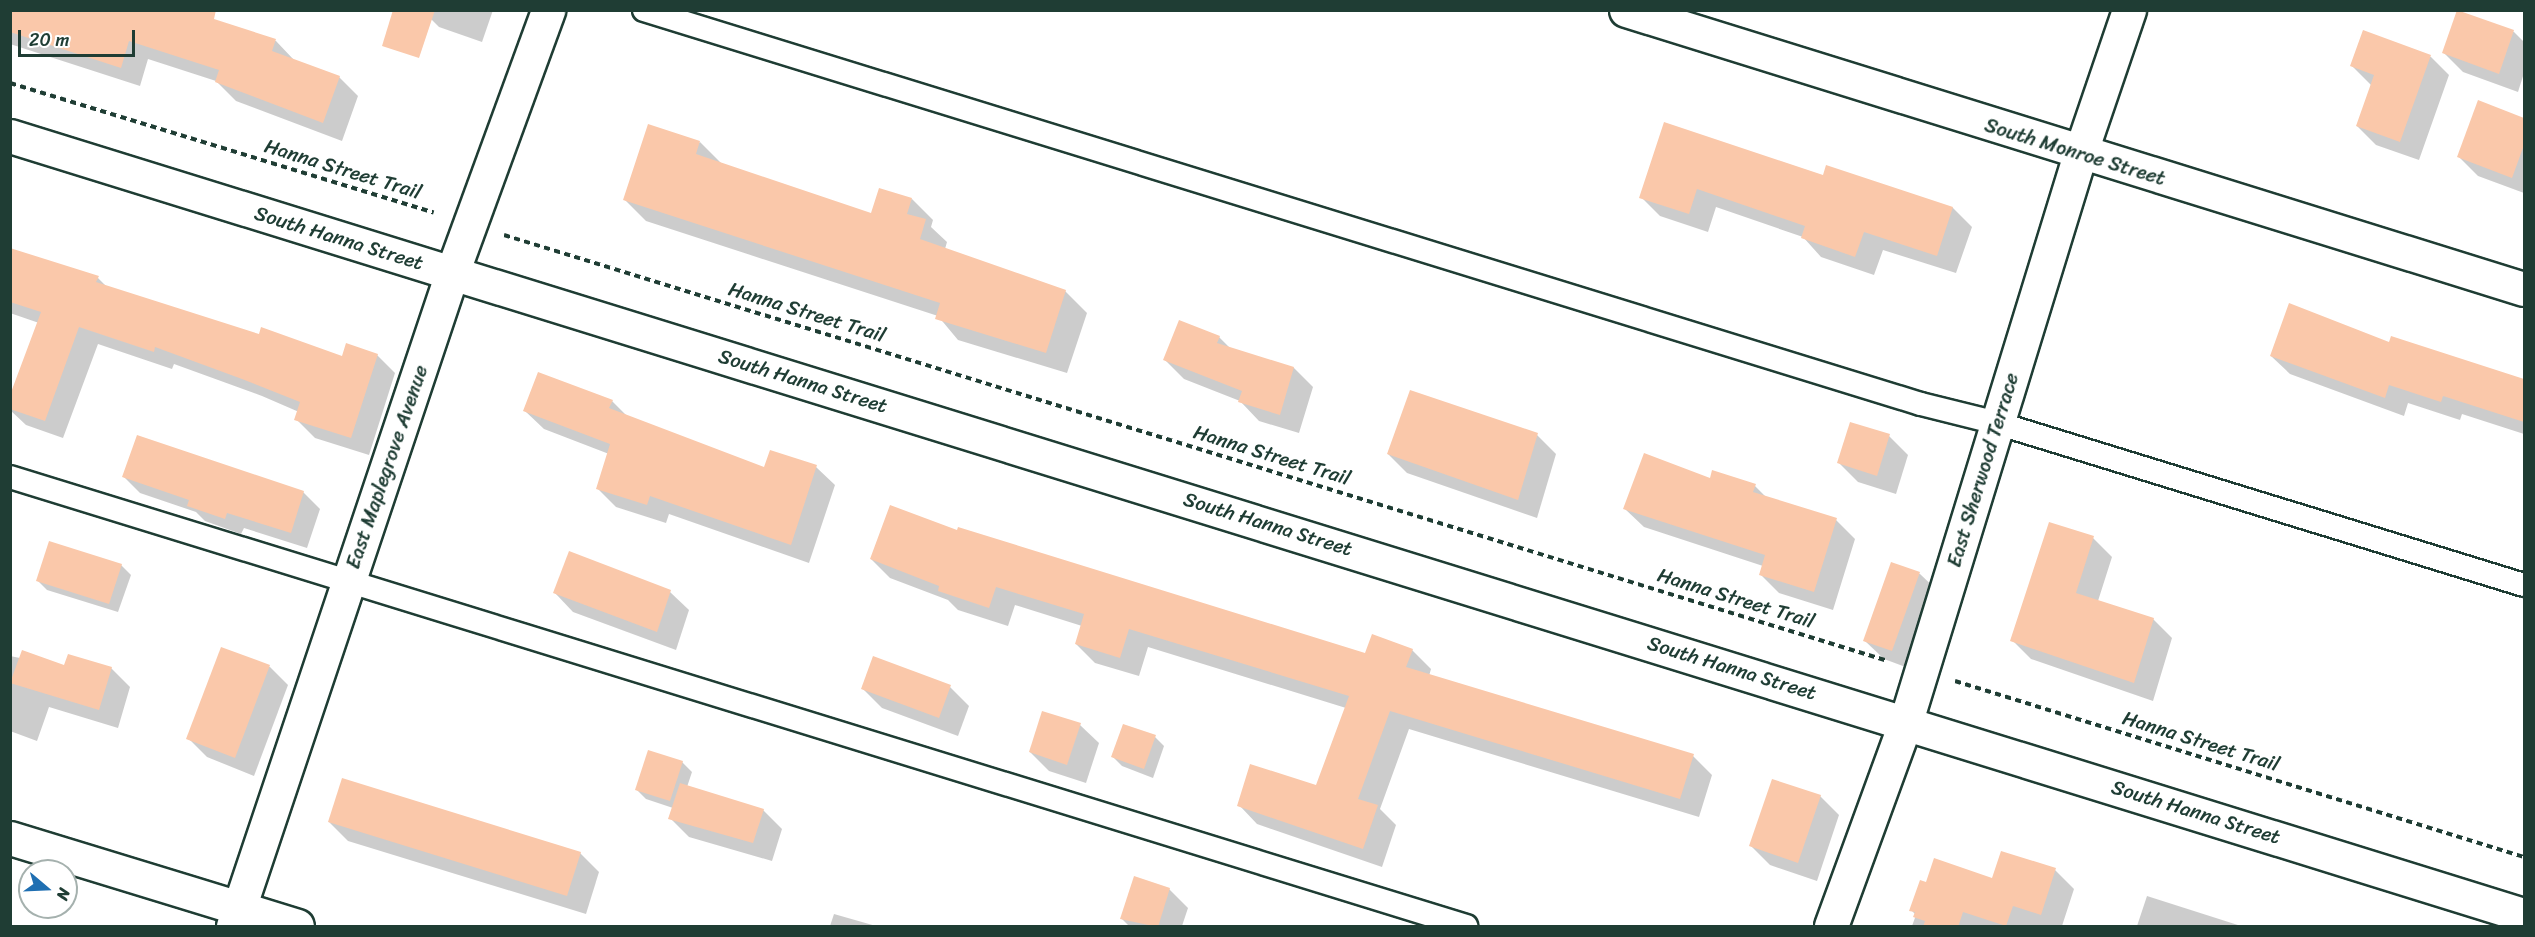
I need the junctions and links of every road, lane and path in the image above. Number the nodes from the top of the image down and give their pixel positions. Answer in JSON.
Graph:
{"nodes":[{"id":1,"x":548,"y":10,"type":"edge"},
{"id":2,"x":644,"y":10,"type":"edge"},
{"id":3,"x":1626,"y":10,"type":"edge"},
{"id":4,"x":2129,"y":10,"type":"edge"},
{"id":5,"x":10,"y":83,"type":"edge"},
{"id":6,"x":10,"y":136,"type":"edge"},
{"id":7,"x":2080,"y":154,"type":"junction"},
{"id":8,"x":470,"y":224,"type":"junction"},
{"id":9,"x":452,"y":273,"type":"junction"},
{"id":10,"x":2524,"y":289,"type":"edge"},
{"id":11,"x":1997,"y":423,"type":"junction"},
{"id":12,"x":10,"y":477,"type":"edge"},
{"id":13,"x":349,"y":582,"type":"junction"},
{"id":14,"x":2524,"y":585,"type":"edge"},
{"id":15,"x":1922,"y":671,"type":"junction"},
{"id":16,"x":1906,"y":721,"type":"junction"},
{"id":17,"x":10,"y":838,"type":"edge"},
{"id":18,"x":2524,"y":857,"type":"edge"},
{"id":19,"x":2524,"y":915,"type":"edge"},
{"id":20,"x":237,"y":917,"type":"edge"},
{"id":21,"x":297,"y":927,"type":"edge"},
{"id":22,"x":1466,"y":927,"type":"edge"},
{"id":23,"x":1831,"y":927,"type":"edge"}],
"edges":[{"from":1,"to":8,"type":"street","name":"East Maplegrove Avenue"},
{"from":2,"to":11,"type":"lane"},
{"from":3,"to":7,"type":"street","name":"South Monroe Street"},
{"from":4,"to":7,"type":"street","name":"East Sherwood Terrace"},
{"from":5,"to":8,"type":"path","name":"Hanna Street Trail"},
{"from":6,"to":9,"type":"street","name":"South Hanna Street"},
{"from":7,"to":10,"type":"street","name":"South Monroe Street"},
{"from":7,"to":11,"type":"street","name":"East Sherwood Terrace"},
{"from":8,"to":9,"type":"street","name":"East Maplegrove Avenue"},
{"from":8,"to":15,"type":"path","name":"Hanna Street Trail"},
{"from":9,"to":13,"type":"street","name":"East Maplegrove Avenue"},
{"from":9,"to":16,"type":"street","name":"South Hanna Street"},
{"from":11,"to":14,"type":"lane"},
{"from":11,"to":15,"type":"street","name":"East Sherwood Terrace"},
{"from":12,"to":13,"type":"lane"},
{"from":13,"to":20,"type":"street","name":"East Maplegrove Avenue"},
{"from":13,"to":22,"type":"lane"},
{"from":15,"to":16,"type":"street","name":"East Sherwood Terrace"},
{"from":15,"to":18,"type":"path","name":"Hanna Street Trail"},
{"from":16,"to":19,"type":"street","name":"South Hanna Street"},
{"from":16,"to":23,"type":"street","name":"East Sherwood Terrace"},
{"from":17,"to":20,"type":"street"},
{"from":20,"to":21,"type":"street"}]}
